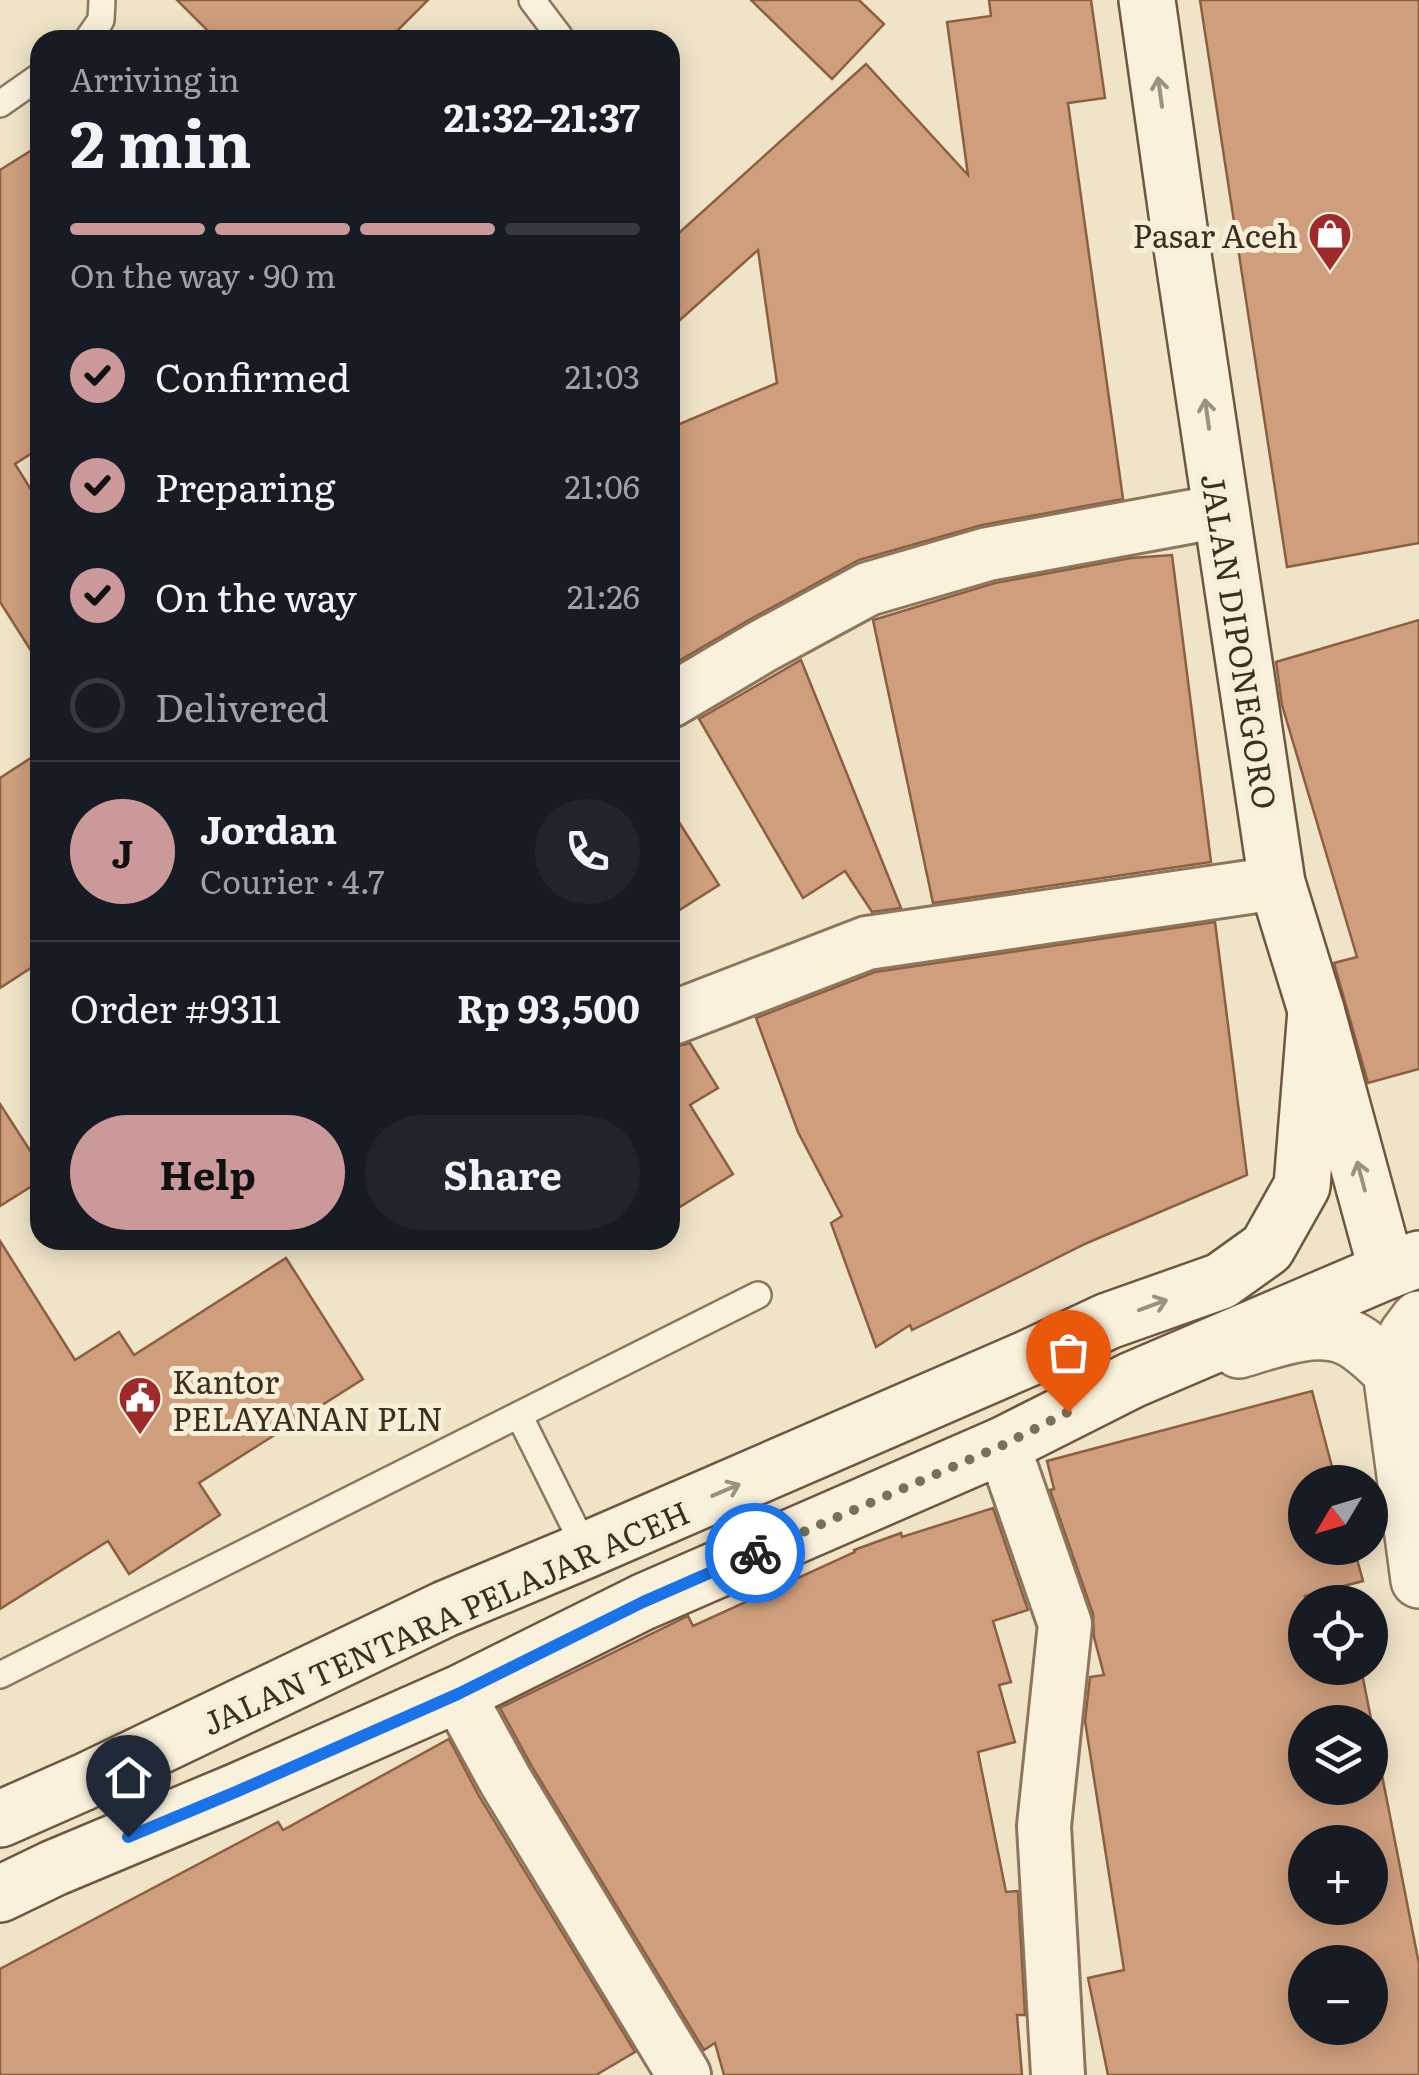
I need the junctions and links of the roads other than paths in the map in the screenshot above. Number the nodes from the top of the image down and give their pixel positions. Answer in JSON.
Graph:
{"nodes":[{"id":1,"x":102,"y":0,"type":"edge"},
{"id":2,"x":532,"y":0,"type":"edge"},
{"id":3,"x":1148,"y":0,"type":"edge"},
{"id":4,"x":94,"y":30,"type":"edge"},
{"id":5,"x":555,"y":30,"type":"edge"},
{"id":6,"x":30,"y":83,"type":"edge"},
{"id":7,"x":0,"y":104,"type":"edge"},
{"id":8,"x":1221,"y":512,"type":"junction"},
{"id":9,"x":680,"y":696,"type":"edge"},
{"id":10,"x":1277,"y":883,"type":"junction"},
{"id":11,"x":1316,"y":1010,"type":"junction"},
{"id":12,"x":680,"y":1015,"type":"edge"},
{"id":13,"x":1403,"y":1265,"type":"edge"},
{"id":14,"x":758,"y":1295,"type":"dead end"},
{"id":15,"x":1419,"y":1319,"type":"edge"},
{"id":16,"x":1391,"y":1371,"type":"junction"},
{"id":17,"x":1132,"y":1380,"type":"junction"},
{"id":18,"x":520,"y":1415,"type":"junction"},
{"id":19,"x":1003,"y":1445,"type":"junction"},
{"id":20,"x":586,"y":1550,"type":"junction"},
{"id":21,"x":1419,"y":1580,"type":"edge"},
{"id":22,"x":0,"y":1676,"type":"edge"},
{"id":23,"x":458,"y":1694,"type":"junction"},
{"id":24,"x":4,"y":1808,"type":"edge"},
{"id":25,"x":54,"y":1868,"type":"junction"},
{"id":26,"x":0,"y":1894,"type":"edge"},
{"id":27,"x":684,"y":2075,"type":"edge"},
{"id":28,"x":1058,"y":2075,"type":"edge"}],
"edges":[{"from":1,"to":4,"type":"lane"},
{"from":2,"to":5,"type":"lane"},
{"from":8,"to":3,"type":"main road","name":"JALAN DIPONEGORO","one_way":true},
{"from":6,"to":7,"type":"lane"},
{"from":8,"to":9,"type":"street"},
{"from":8,"to":10,"type":"main road","name":"JALAN DIPONEGORO"},
{"from":10,"to":11,"type":"main road","name":"JALAN DIPONEGORO"},
{"from":10,"to":12,"type":"street"},
{"from":13,"to":11,"type":"main road","name":"JALAN DIPONEGORO","one_way":true},
{"from":20,"to":11,"type":"main road","name":"JALAN TENTARA PELAJAR ACEH","one_way":true},
{"from":13,"to":17,"type":"main road","name":"JALAN TENTARA PELAJAR ACEH"},
{"from":14,"to":18,"type":"lane"},
{"from":15,"to":16,"type":"main road"},
{"from":16,"to":17,"type":"main road"},
{"from":16,"to":21,"type":"main road"},
{"from":17,"to":19,"type":"main road","name":"JALAN TENTARA PELAJAR ACEH"},
{"from":18,"to":20,"type":"lane"},
{"from":18,"to":22,"type":"lane"},
{"from":19,"to":23,"type":"main road","name":"JALAN TENTARA PELAJAR ACEH"},
{"from":19,"to":28,"type":"street"},
{"from":20,"to":24,"type":"main road","name":"JALAN TENTARA PELAJAR ACEH"},
{"from":23,"to":25,"type":"main road","name":"JALAN TENTARA PELAJAR ACEH"},
{"from":23,"to":27,"type":"street"},
{"from":24,"to":25,"type":"main road"},
{"from":25,"to":26,"type":"main road","name":"JALAN TENTARA PELAJAR ACEH"}]}
